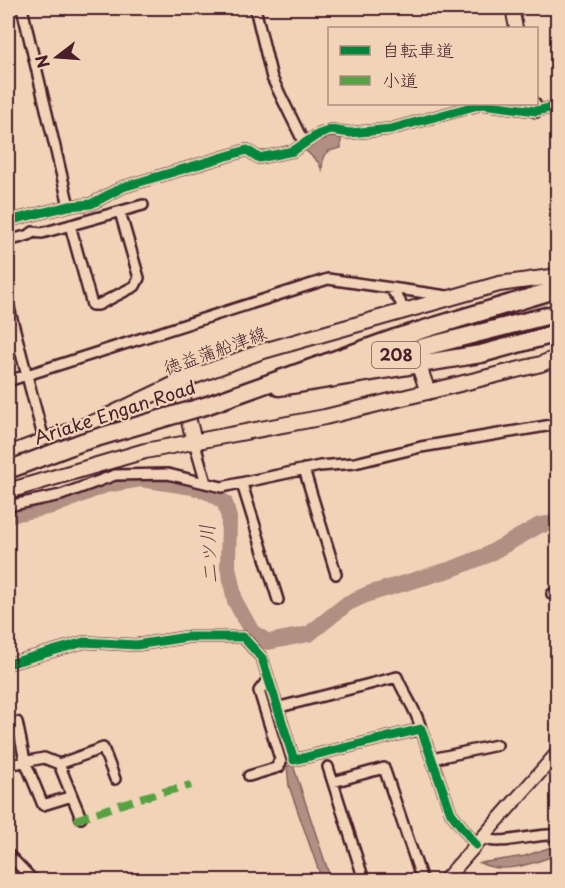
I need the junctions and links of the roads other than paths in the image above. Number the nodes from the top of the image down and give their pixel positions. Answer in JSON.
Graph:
{"nodes":[{"id":1,"x":22,"y":8,"type":"edge"},
{"id":2,"x":255,"y":8,"type":"edge"},
{"id":3,"x":512,"y":8,"type":"edge"},
{"id":4,"x":516,"y":27,"type":"edge"},
{"id":5,"x":478,"y":105,"type":"edge"},
{"id":6,"x":500,"y":105,"type":"edge"},
{"id":7,"x":558,"y":106,"type":"edge"},
{"id":8,"x":535,"y":107,"type":"edge"},
{"id":9,"x":304,"y":143,"type":"junction"},
{"id":10,"x":69,"y":206,"type":"junction"},
{"id":11,"x":143,"y":206,"type":"dead end"},
{"id":12,"x":120,"y":212,"type":"junction"},
{"id":13,"x":8,"y":221,"type":"edge"},
{"id":14,"x":70,"y":225,"type":"junction"},
{"id":15,"x":8,"y":241,"type":"edge"},
{"id":16,"x":558,"y":276,"type":"edge"},
{"id":17,"x":391,"y":289,"type":"junction"},
{"id":18,"x":558,"y":290,"type":"edge"},
{"id":19,"x":453,"y":296,"type":"junction"},
{"id":20,"x":8,"y":304,"type":"edge"},
{"id":21,"x":403,"y":310,"type":"junction"},
{"id":22,"x":558,"y":313,"type":"edge"},
{"id":23,"x":408,"y":326,"type":"dead end"},
{"id":24,"x":558,"y":333,"type":"edge"},
{"id":25,"x":558,"y":357,"type":"edge"},
{"id":26,"x":420,"y":369,"type":"dead end"},
{"id":27,"x":27,"y":376,"type":"junction"},
{"id":28,"x":8,"y":381,"type":"edge"},
{"id":29,"x":179,"y":382,"type":"junction"},
{"id":30,"x":428,"y":392,"type":"junction"},
{"id":31,"x":234,"y":395,"type":"junction"},
{"id":32,"x":205,"y":403,"type":"junction"},
{"id":33,"x":558,"y":424,"type":"edge"},
{"id":34,"x":44,"y":440,"type":"junction"},
{"id":35,"x":194,"y":441,"type":"junction"},
{"id":36,"x":8,"y":454,"type":"edge"},
{"id":37,"x":8,"y":464,"type":"edge"},
{"id":38,"x":8,"y":470,"type":"edge"},
{"id":39,"x":304,"y":470,"type":"junction"},
{"id":40,"x":57,"y":475,"type":"junction"},
{"id":41,"x":206,"y":483,"type":"junction"},
{"id":42,"x":242,"y":484,"type":"junction"},
{"id":43,"x":8,"y":491,"type":"edge"},
{"id":44,"x":61,"y":495,"type":"junction"},
{"id":45,"x":8,"y":506,"type":"edge"},
{"id":46,"x":336,"y":574,"type":"dead end"},
{"id":47,"x":278,"y":600,"type":"dead end"},
{"id":48,"x":8,"y":664,"type":"edge"},
{"id":49,"x":268,"y":679,"type":"junction"},
{"id":50,"x":276,"y":708,"type":"junction"},
{"id":51,"x":17,"y":722,"type":"dead end"},
{"id":52,"x":421,"y":729,"type":"junction"},
{"id":53,"x":497,"y":745,"type":"dead end"},
{"id":54,"x":558,"y":752,"type":"edge"},
{"id":55,"x":432,"y":759,"type":"junction"},
{"id":56,"x":25,"y":761,"type":"junction"},
{"id":57,"x":59,"y":764,"type":"junction"},
{"id":58,"x":8,"y":765,"type":"edge"},
{"id":59,"x":328,"y":767,"type":"dead end"},
{"id":60,"x":249,"y":776,"type":"dead end"},
{"id":61,"x":115,"y":779,"type":"dead end"},
{"id":62,"x":333,"y":782,"type":"junction"},
{"id":63,"x":72,"y":796,"type":"junction"},
{"id":64,"x":81,"y":818,"type":"dead end"},
{"id":65,"x":558,"y":835,"type":"edge"},
{"id":66,"x":479,"y":841,"type":"junction"},
{"id":67,"x":8,"y":854,"type":"edge"},
{"id":68,"x":8,"y":870,"type":"edge"},
{"id":69,"x":17,"y":880,"type":"edge"},
{"id":70,"x":33,"y":880,"type":"edge"},
{"id":71,"x":364,"y":880,"type":"edge"},
{"id":72,"x":422,"y":880,"type":"edge"},
{"id":73,"x":445,"y":880,"type":"edge"}],
"edges":[{"from":1,"to":10,"type":"street"},
{"from":2,"to":9,"type":"street"},
{"from":3,"to":4,"type":"street"},
{"from":5,"to":9,"type":"street"},
{"from":6,"to":8,"type":"street"},
{"from":7,"to":8,"type":"street"},
{"from":9,"to":10,"type":"street"},
{"from":10,"to":13,"type":"street"},
{"from":11,"to":12,"type":"street"},
{"from":12,"to":14,"type":"street"},
{"from":12,"to":14,"type":"street"},
{"from":14,"to":15,"type":"street"},
{"from":16,"to":19,"type":"main road","name":"徳益蒲船津線"},
{"from":17,"to":19,"type":"street"},
{"from":17,"to":21,"type":"street"},
{"from":17,"to":27,"type":"street"},
{"from":18,"to":31,"type":"highway"},
{"from":19,"to":21,"type":"main road","name":"徳益蒲船津線"},
{"from":20,"to":27,"type":"street"},
{"from":21,"to":23,"type":"main road"},
{"from":21,"to":29,"type":"main road","name":"徳益蒲船津線"},
{"from":22,"to":31,"type":"highway","name":"Ariake Engan Road","number":"208"},
{"from":24,"to":31,"type":"highway"},
{"from":25,"to":30,"type":"main road"},
{"from":26,"to":30,"type":"main road"},
{"from":27,"to":28,"type":"street"},
{"from":27,"to":34,"type":"street"},
{"from":29,"to":34,"type":"main road","name":"徳益蒲船津線"},
{"from":29,"to":35,"type":"main road"},
{"from":30,"to":35,"type":"main road"},
{"from":31,"to":32,"type":"highway","name":"Ariake Engan Road","number":"208"},
{"from":32,"to":37,"type":"highway","name":"Ariake Engan Road","number":"208"},
{"from":32,"to":38,"type":"highway","name":"Ariake Engan Road","number":"208","bridge":true},
{"from":33,"to":39,"type":"street"},
{"from":34,"to":36,"type":"main road","name":"徳益蒲船津線"},
{"from":34,"to":40,"type":"main road"},
{"from":35,"to":40,"type":"main road"},
{"from":35,"to":41,"type":"street"},
{"from":39,"to":42,"type":"street"},
{"from":39,"to":46,"type":"street"},
{"from":40,"to":43,"type":"main road"},
{"from":40,"to":44,"type":"street"},
{"from":41,"to":42,"type":"street"},
{"from":41,"to":44,"type":"street"},
{"from":42,"to":47,"type":"street"},
{"from":44,"to":45,"type":"street"},
{"from":48,"to":49,"type":"street"},
{"from":49,"to":50,"type":"street"},
{"from":49,"to":60,"type":"street"},
{"from":50,"to":52,"type":"street"},
{"from":50,"to":52,"type":"street"},
{"from":51,"to":56,"type":"street"},
{"from":52,"to":55,"type":"street"},
{"from":53,"to":55,"type":"street"},
{"from":54,"to":66,"type":"street"},
{"from":55,"to":66,"type":"street"},
{"from":56,"to":57,"type":"street"},
{"from":56,"to":58,"type":"street"},
{"from":56,"to":63,"type":"street"},
{"from":57,"to":61,"type":"street"},
{"from":57,"to":63,"type":"street"},
{"from":59,"to":62,"type":"street"},
{"from":62,"to":71,"type":"street"},
{"from":62,"to":72,"type":"street"},
{"from":63,"to":64,"type":"street"},
{"from":65,"to":66,"type":"street"},
{"from":66,"to":73,"type":"street"},
{"from":67,"to":70,"type":"street"},
{"from":68,"to":69,"type":"street"}]}
